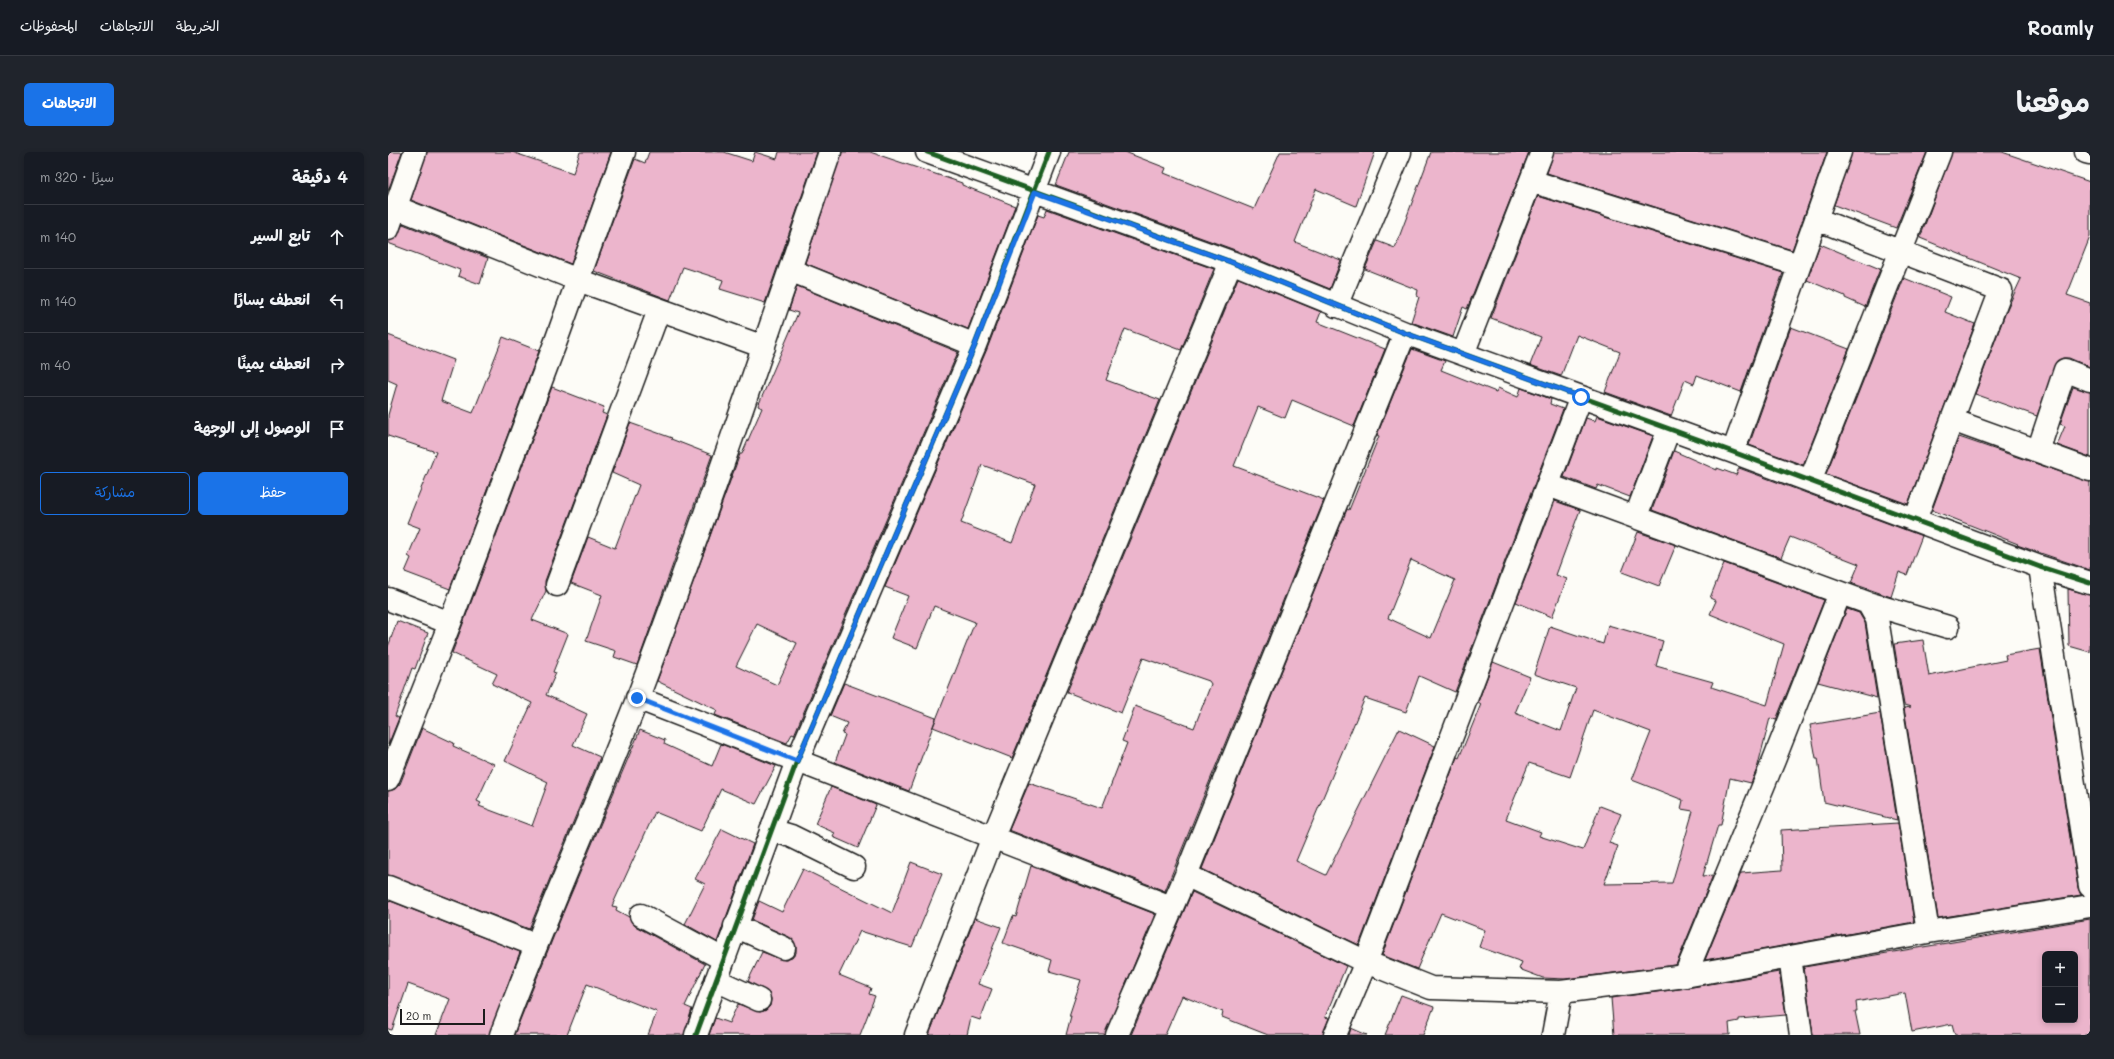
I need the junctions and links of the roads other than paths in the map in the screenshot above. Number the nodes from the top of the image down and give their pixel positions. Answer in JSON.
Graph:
{"nodes":[{"id":1,"x":415,"y":152,"type":"edge"},
{"id":2,"x":624,"y":152,"type":"edge"},
{"id":3,"x":830,"y":152,"type":"edge"},
{"id":4,"x":927,"y":152,"type":"edge"},
{"id":5,"x":1049,"y":152,"type":"edge"},
{"id":6,"x":1400,"y":152,"type":"edge"},
{"id":7,"x":1542,"y":152,"type":"edge"},
{"id":8,"x":1840,"y":152,"type":"edge"},
{"id":9,"x":1940,"y":152,"type":"edge"},
{"id":10,"x":2086,"y":152,"type":"edge"},
{"id":11,"x":2090,"y":153,"type":"edge"},
{"id":12,"x":1531,"y":181,"type":"junction"},
{"id":13,"x":1035,"y":192,"type":"junction"},
{"id":14,"x":395,"y":207,"type":"junction"},
{"id":15,"x":1816,"y":219,"type":"junction"},
{"id":16,"x":388,"y":229,"type":"edge"},
{"id":17,"x":1901,"y":252,"type":"junction"},
{"id":18,"x":1231,"y":262,"type":"junction"},
{"id":19,"x":1799,"y":265,"type":"junction"},
{"id":20,"x":790,"y":270,"type":"junction"},
{"id":21,"x":578,"y":280,"type":"junction"},
{"id":22,"x":1336,"y":306,"type":"junction"},
{"id":23,"x":659,"y":310,"type":"junction"},
{"id":24,"x":1405,"y":333,"type":"junction"},
{"id":25,"x":975,"y":345,"type":"junction"},
{"id":26,"x":764,"y":347,"type":"junction"},
{"id":27,"x":1463,"y":354,"type":"junction"},
{"id":28,"x":2090,"y":380,"type":"edge"},
{"id":29,"x":1581,"y":397,"type":"junction"},
{"id":30,"x":1952,"y":420,"type":"junction"},
{"id":31,"x":1669,"y":429,"type":"junction"},
{"id":32,"x":2038,"y":451,"type":"junction"},
{"id":33,"x":1733,"y":452,"type":"junction"},
{"id":34,"x":2090,"y":470,"type":"edge"},
{"id":35,"x":1810,"y":481,"type":"junction"},
{"id":36,"x":1548,"y":485,"type":"junction"},
{"id":37,"x":1636,"y":516,"type":"junction"},
{"id":38,"x":1915,"y":520,"type":"junction"},
{"id":39,"x":2040,"y":567,"type":"junction"},
{"id":40,"x":2090,"y":583,"type":"edge"},
{"id":41,"x":557,"y":585,"type":"dead end"},
{"id":42,"x":1840,"y":593,"type":"junction"},
{"id":43,"x":388,"y":599,"type":"edge"},
{"id":44,"x":1868,"y":603,"type":"junction"},
{"id":45,"x":450,"y":623,"type":"junction"},
{"id":46,"x":1948,"y":627,"type":"dead end"},
{"id":47,"x":637,"y":698,"type":"junction"},
{"id":48,"x":797,"y":761,"type":"junction"},
{"id":49,"x":388,"y":779,"type":"edge"},
{"id":50,"x":771,"y":830,"type":"junction"},
{"id":51,"x":993,"y":837,"type":"junction"},
{"id":52,"x":854,"y":867,"type":"dead end"},
{"id":53,"x":1186,"y":875,"type":"junction"},
{"id":54,"x":388,"y":886,"type":"edge"},
{"id":55,"x":2090,"y":886,"type":"edge"},
{"id":56,"x":2090,"y":906,"type":"edge"},
{"id":57,"x":1171,"y":907,"type":"junction"},
{"id":58,"x":641,"y":914,"type":"dead end"},
{"id":59,"x":735,"y":926,"type":"junction"},
{"id":60,"x":1928,"y":932,"type":"junction"},
{"id":61,"x":535,"y":945,"type":"junction"},
{"id":62,"x":784,"y":948,"type":"dead end"},
{"id":63,"x":1790,"y":957,"type":"junction"},
{"id":64,"x":723,"y":959,"type":"junction"},
{"id":65,"x":1366,"y":962,"type":"junction"},
{"id":66,"x":1686,"y":976,"type":"junction"},
{"id":67,"x":716,"y":980,"type":"junction"},
{"id":68,"x":1561,"y":992,"type":"junction"},
{"id":69,"x":759,"y":1000,"type":"dead end"},
{"id":70,"x":501,"y":1035,"type":"edge"},
{"id":71,"x":696,"y":1035,"type":"edge"},
{"id":72,"x":916,"y":1035,"type":"edge"},
{"id":73,"x":1117,"y":1035,"type":"edge"},
{"id":74,"x":1335,"y":1035,"type":"edge"},
{"id":75,"x":1553,"y":1035,"type":"edge"},
{"id":76,"x":1801,"y":1035,"type":"edge"}],
"edges":[{"from":1,"to":14,"type":"street"},
{"from":2,"to":21,"type":"street"},
{"from":3,"to":20,"type":"street"},
{"from":4,"to":13,"type":"street"},
{"from":5,"to":13,"type":"street"},
{"from":6,"to":22,"type":"street"},
{"from":7,"to":12,"type":"street"},
{"from":8,"to":15,"type":"street"},
{"from":9,"to":17,"type":"street"},
{"from":10,"to":11,"type":"street"},
{"from":12,"to":19,"type":"street"},
{"from":12,"to":27,"type":"street"},
{"from":13,"to":18,"type":"street"},
{"from":13,"to":25,"type":"street"},
{"from":14,"to":16,"type":"street"},
{"from":14,"to":21,"type":"street"},
{"from":15,"to":17,"type":"street"},
{"from":15,"to":19,"type":"street"},
{"from":17,"to":30,"type":"street"},
{"from":17,"to":35,"type":"street"},
{"from":18,"to":22,"type":"street"},
{"from":18,"to":51,"type":"street"},
{"from":19,"to":33,"type":"street"},
{"from":20,"to":25,"type":"street"},
{"from":20,"to":26,"type":"street"},
{"from":21,"to":23,"type":"street"},
{"from":21,"to":45,"type":"street"},
{"from":22,"to":24,"type":"street"},
{"from":23,"to":26,"type":"street"},
{"from":23,"to":41,"type":"street"},
{"from":24,"to":27,"type":"street"},
{"from":24,"to":53,"type":"street"},
{"from":25,"to":48,"type":"street"},
{"from":26,"to":47,"type":"street"},
{"from":27,"to":29,"type":"street"},
{"from":28,"to":32,"type":"street"},
{"from":29,"to":31,"type":"street"},
{"from":29,"to":36,"type":"street"},
{"from":30,"to":32,"type":"street"},
{"from":30,"to":38,"type":"street"},
{"from":31,"to":33,"type":"street"},
{"from":31,"to":37,"type":"street"},
{"from":32,"to":34,"type":"street"},
{"from":33,"to":35,"type":"street"},
{"from":35,"to":38,"type":"street"},
{"from":36,"to":37,"type":"street"},
{"from":36,"to":65,"type":"street"},
{"from":37,"to":42,"type":"street"},
{"from":38,"to":39,"type":"street"},
{"from":39,"to":40,"type":"street"},
{"from":39,"to":55,"type":"street"},
{"from":42,"to":44,"type":"street"},
{"from":42,"to":66,"type":"street"},
{"from":43,"to":45,"type":"street"},
{"from":44,"to":46,"type":"street"},
{"from":44,"to":60,"type":"street"},
{"from":45,"to":49,"type":"street"},
{"from":47,"to":48,"type":"street"},
{"from":47,"to":61,"type":"street"},
{"from":48,"to":50,"type":"street"},
{"from":48,"to":51,"type":"street"},
{"from":50,"to":52,"type":"street"},
{"from":50,"to":59,"type":"street"},
{"from":51,"to":57,"type":"street"},
{"from":51,"to":72,"type":"street"},
{"from":53,"to":57,"type":"street"},
{"from":53,"to":65,"type":"street"},
{"from":54,"to":61,"type":"street"},
{"from":56,"to":60,"type":"street"},
{"from":57,"to":73,"type":"street"},
{"from":58,"to":64,"type":"street"},
{"from":59,"to":62,"type":"street"},
{"from":59,"to":64,"type":"street"},
{"from":60,"to":63,"type":"street"},
{"from":61,"to":70,"type":"street"},
{"from":63,"to":66,"type":"street"},
{"from":63,"to":76,"type":"street"},
{"from":64,"to":67,"type":"street"},
{"from":65,"to":68,"type":"street"},
{"from":65,"to":74,"type":"street"},
{"from":66,"to":68,"type":"street"},
{"from":67,"to":69,"type":"street"},
{"from":67,"to":71,"type":"street"},
{"from":68,"to":75,"type":"street"}]}
